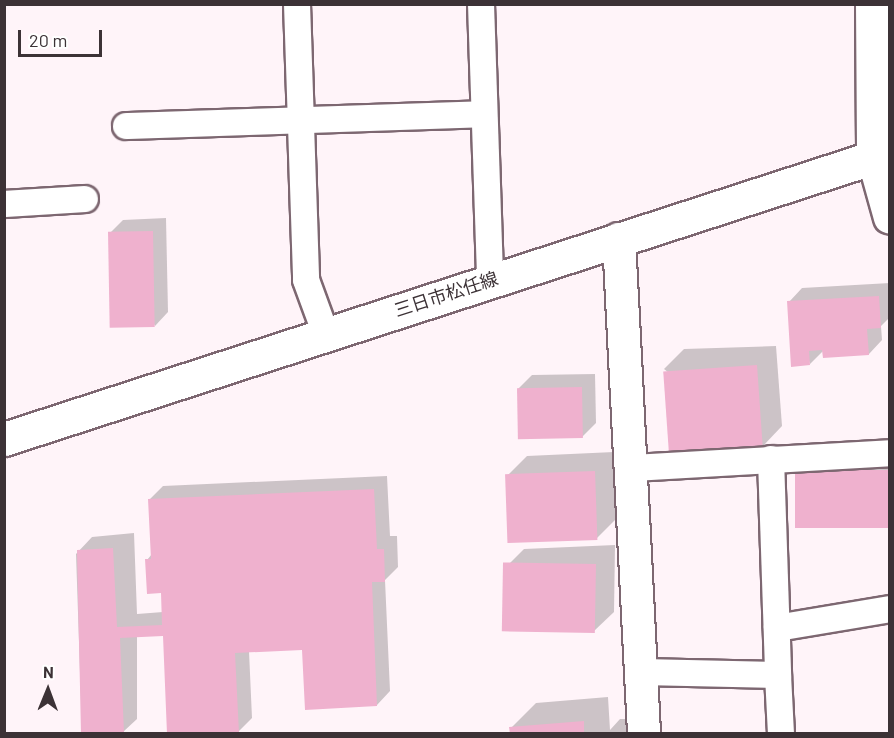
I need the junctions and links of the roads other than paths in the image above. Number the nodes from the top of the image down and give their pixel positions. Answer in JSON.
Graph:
{"nodes":[{"id":1,"x":297,"y":4,"type":"edge"},
{"id":2,"x":480,"y":4,"type":"edge"},
{"id":3,"x":872,"y":4,"type":"edge"},
{"id":4,"x":484,"y":114,"type":"junction"},
{"id":5,"x":300,"y":120,"type":"junction"},
{"id":6,"x":126,"y":126,"type":"dead end"},
{"id":7,"x":881,"y":154,"type":"edge"},
{"id":8,"x":85,"y":199,"type":"dead end"},
{"id":9,"x":4,"y":204,"type":"edge"},
{"id":10,"x":890,"y":218,"type":"edge"},
{"id":11,"x":619,"y":238,"type":"junction"},
{"id":12,"x":490,"y":279,"type":"junction"},
{"id":13,"x":325,"y":332,"type":"junction"},
{"id":14,"x":4,"y":440,"type":"edge"},
{"id":15,"x":890,"y":453,"type":"edge"},
{"id":16,"x":771,"y":459,"type":"junction"},
{"id":17,"x":633,"y":468,"type":"junction"},
{"id":18,"x":890,"y":609,"type":"edge"},
{"id":19,"x":777,"y":628,"type":"junction"},
{"id":20,"x":642,"y":672,"type":"junction"},
{"id":21,"x":778,"y":675,"type":"junction"},
{"id":22,"x":644,"y":734,"type":"edge"},
{"id":23,"x":781,"y":734,"type":"edge"}],
"edges":[{"from":1,"to":5,"type":"street"},
{"from":2,"to":4,"type":"street"},
{"from":3,"to":7,"type":"street"},
{"from":4,"to":5,"type":"street"},
{"from":4,"to":12,"type":"street"},
{"from":5,"to":6,"type":"street"},
{"from":5,"to":13,"type":"street"},
{"from":7,"to":10,"type":"street"},
{"from":7,"to":11,"type":"main road","name":"三日市松任線"},
{"from":8,"to":9,"type":"street"},
{"from":11,"to":12,"type":"main road","name":"三日市松任線"},
{"from":11,"to":17,"type":"street"},
{"from":12,"to":13,"type":"main road","name":"三日市松任線"},
{"from":13,"to":14,"type":"main road","name":"三日市松任線"},
{"from":15,"to":16,"type":"street"},
{"from":16,"to":17,"type":"street"},
{"from":16,"to":19,"type":"street"},
{"from":17,"to":20,"type":"street"},
{"from":18,"to":19,"type":"street"},
{"from":19,"to":21,"type":"street"},
{"from":20,"to":21,"type":"street"},
{"from":20,"to":22,"type":"street"},
{"from":21,"to":23,"type":"street"}]}
